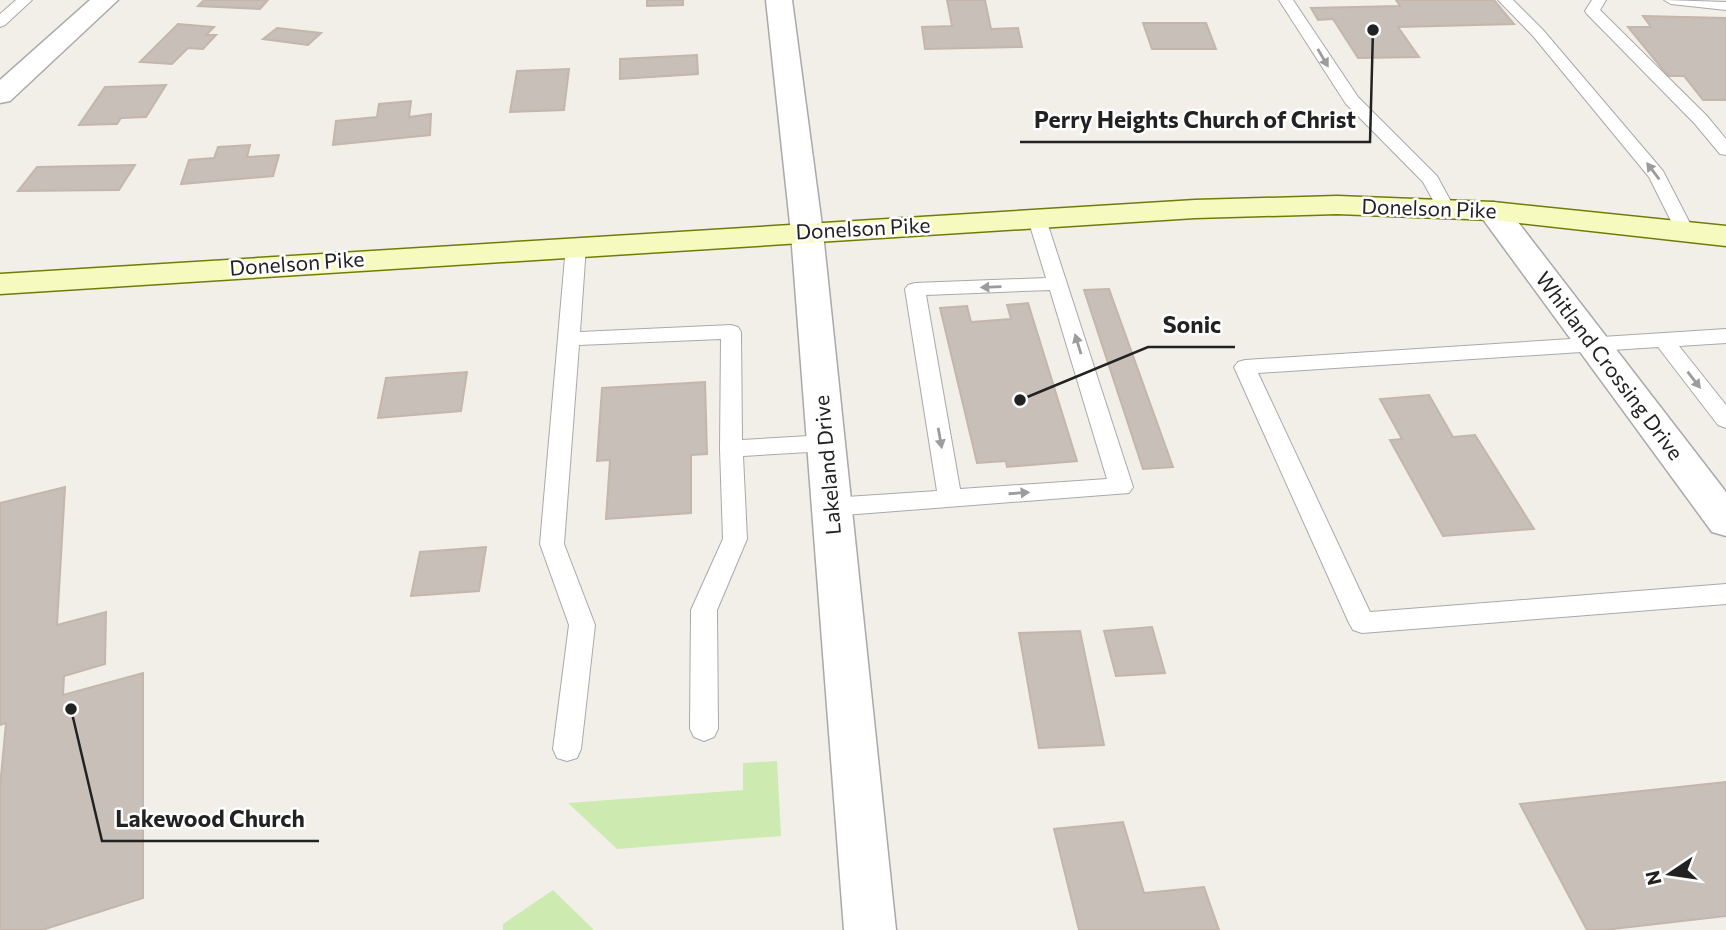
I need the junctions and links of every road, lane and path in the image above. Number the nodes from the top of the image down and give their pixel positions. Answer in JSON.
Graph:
{"nodes":[{"id":1,"x":25,"y":0,"type":"edge"},
{"id":2,"x":105,"y":0,"type":"edge"},
{"id":3,"x":779,"y":0,"type":"edge"},
{"id":4,"x":1286,"y":0,"type":"edge"},
{"id":5,"x":1505,"y":0,"type":"edge"},
{"id":6,"x":1599,"y":0,"type":"edge"},
{"id":7,"x":1671,"y":0,"type":"edge"},
{"id":8,"x":1726,"y":6,"type":"edge"},
{"id":9,"x":0,"y":22,"type":"edge"},
{"id":10,"x":0,"y":95,"type":"edge"},
{"id":11,"x":1701,"y":120,"type":"junction"},
{"id":12,"x":1726,"y":121,"type":"edge"},
{"id":13,"x":1726,"y":150,"type":"edge"},
{"id":14,"x":1446,"y":209,"type":"junction"},
{"id":15,"x":1493,"y":211,"type":"junction"},
{"id":16,"x":1037,"y":219,"type":"junction"},
{"id":17,"x":1685,"y":231,"type":"junction"},
{"id":18,"x":807,"y":233,"type":"junction"},
{"id":19,"x":1726,"y":236,"type":"edge"},
{"id":20,"x":576,"y":246,"type":"junction"},
{"id":21,"x":0,"y":284,"type":"edge"},
{"id":22,"x":1059,"y":284,"type":"junction"},
{"id":23,"x":1726,"y":336,"type":"edge"},
{"id":24,"x":569,"y":339,"type":"junction"},
{"id":25,"x":1663,"y":340,"type":"junction"},
{"id":26,"x":1593,"y":345,"type":"junction"},
{"id":27,"x":1726,"y":419,"type":"edge"},
{"id":28,"x":826,"y":443,"type":"junction"},
{"id":29,"x":731,"y":449,"type":"junction"},
{"id":30,"x":950,"y":498,"type":"junction"},
{"id":31,"x":831,"y":507,"type":"junction"},
{"id":32,"x":1726,"y":521,"type":"edge"},
{"id":33,"x":1726,"y":594,"type":"edge"},
{"id":34,"x":704,"y":729,"type":"dead end"},
{"id":35,"x":567,"y":749,"type":"dead end"},
{"id":36,"x":870,"y":930,"type":"edge"}],
"edges":[{"from":1,"to":9,"type":"lane"},
{"from":2,"to":10,"type":"street"},
{"from":3,"to":18,"type":"street","name":"Lakeland Drive"},
{"from":4,"to":14,"type":"lane","one_way":true},
{"from":17,"to":5,"type":"lane","one_way":true},
{"from":6,"to":11,"type":"lane"},
{"from":7,"to":8,"type":"lane"},
{"from":11,"to":12,"type":"lane"},
{"from":11,"to":13,"type":"lane"},
{"from":14,"to":15,"type":"main road","name":"Donelson Pike"},
{"from":14,"to":16,"type":"main road","name":"Donelson Pike"},
{"from":15,"to":17,"type":"main road","name":"Donelson Pike"},
{"from":15,"to":26,"type":"street","name":"Whitland Crossing Drive"},
{"from":16,"to":18,"type":"main road","name":"Donelson Pike"},
{"from":16,"to":22,"type":"lane"},
{"from":17,"to":19,"type":"main road","name":"Donelson Pike"},
{"from":18,"to":20,"type":"main road","name":"Donelson Pike"},
{"from":18,"to":28,"type":"street","name":"Lakeland Drive"},
{"from":20,"to":21,"type":"main road","name":"Donelson Pike"},
{"from":20,"to":24,"type":"lane"},
{"from":22,"to":30,"type":"lane","one_way":true},
{"from":30,"to":22,"type":"lane","one_way":true},
{"from":23,"to":25,"type":"lane"},
{"from":24,"to":29,"type":"lane"},
{"from":24,"to":35,"type":"lane"},
{"from":25,"to":26,"type":"lane"},
{"from":25,"to":27,"type":"lane","one_way":true},
{"from":26,"to":32,"type":"street","name":"Whitland Crossing Drive"},
{"from":26,"to":33,"type":"lane"},
{"from":28,"to":29,"type":"lane"},
{"from":28,"to":31,"type":"street","name":"Lakeland Drive"},
{"from":29,"to":34,"type":"lane"},
{"from":30,"to":31,"type":"lane"},
{"from":31,"to":36,"type":"street","name":"Lakeland Drive"}]}
